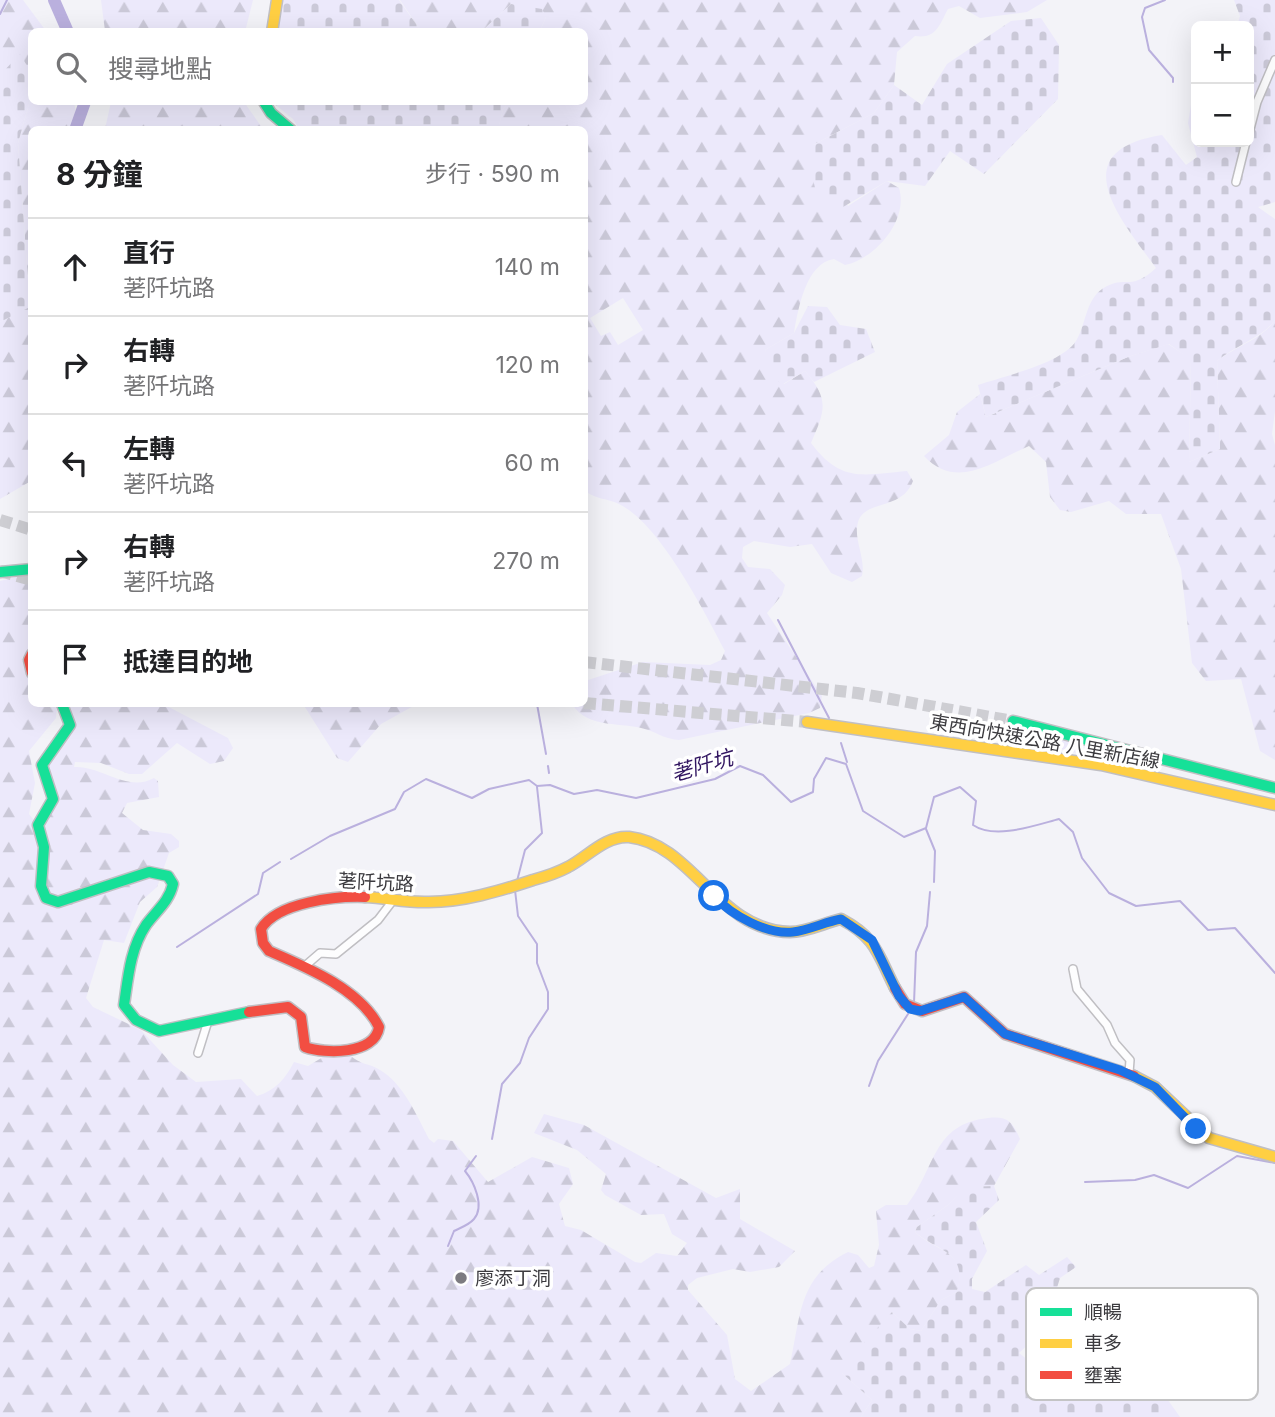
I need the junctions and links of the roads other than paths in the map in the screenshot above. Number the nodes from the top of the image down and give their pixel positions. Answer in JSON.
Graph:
{"nodes":[{"id":1,"x":277,"y":0,"type":"edge"},
{"id":2,"x":273,"y":28,"type":"edge"},
{"id":3,"x":1275,"y":60,"type":"edge"},
{"id":4,"x":266,"y":105,"type":"edge"},
{"id":5,"x":1254,"y":111,"type":"edge"},
{"id":6,"x":287,"y":126,"type":"edge"},
{"id":7,"x":1245,"y":147,"type":"edge"},
{"id":8,"x":1236,"y":182,"type":"dead end"},
{"id":9,"x":28,"y":569,"type":"edge"},
{"id":10,"x":0,"y":572,"type":"edge"},
{"id":11,"x":63,"y":707,"type":"edge"},
{"id":12,"x":1013,"y":721,"type":"tunnel mouth"},
{"id":13,"x":807,"y":722,"type":"tunnel mouth"},
{"id":14,"x":1275,"y":788,"type":"edge"},
{"id":15,"x":1275,"y":805,"type":"edge"},
{"id":16,"x":394,"y":899,"type":"junction"},
{"id":17,"x":304,"y":966,"type":"junction"},
{"id":18,"x":1073,"y":969,"type":"dead end"},
{"id":19,"x":208,"y":1021,"type":"junction"},
{"id":20,"x":198,"y":1053,"type":"dead end"},
{"id":21,"x":1129,"y":1073,"type":"junction"},
{"id":22,"x":1275,"y":1157,"type":"edge"}],
"edges":[{"from":1,"to":2,"type":"main road"},
{"from":3,"to":5,"type":"street"},
{"from":4,"to":6,"type":"main road"},
{"from":7,"to":8,"type":"street"},
{"from":9,"to":10,"type":"main road"},
{"from":11,"to":19,"type":"main road","name":"荖阡坑路"},
{"from":12,"to":14,"type":"main road","name":"東西向快速公路 八里新店線"},
{"from":13,"to":15,"type":"main road","name":"東西向快速公路 八里新店線"},
{"from":16,"to":17,"type":"street"},
{"from":16,"to":17,"type":"main road","name":"荖阡坑路"},
{"from":16,"to":21,"type":"main road","name":"荖阡坑路"},
{"from":17,"to":19,"type":"main road","name":"荖阡坑路"},
{"from":18,"to":21,"type":"street"},
{"from":19,"to":20,"type":"street"},
{"from":21,"to":22,"type":"main road","name":"荖阡坑路"}]}
